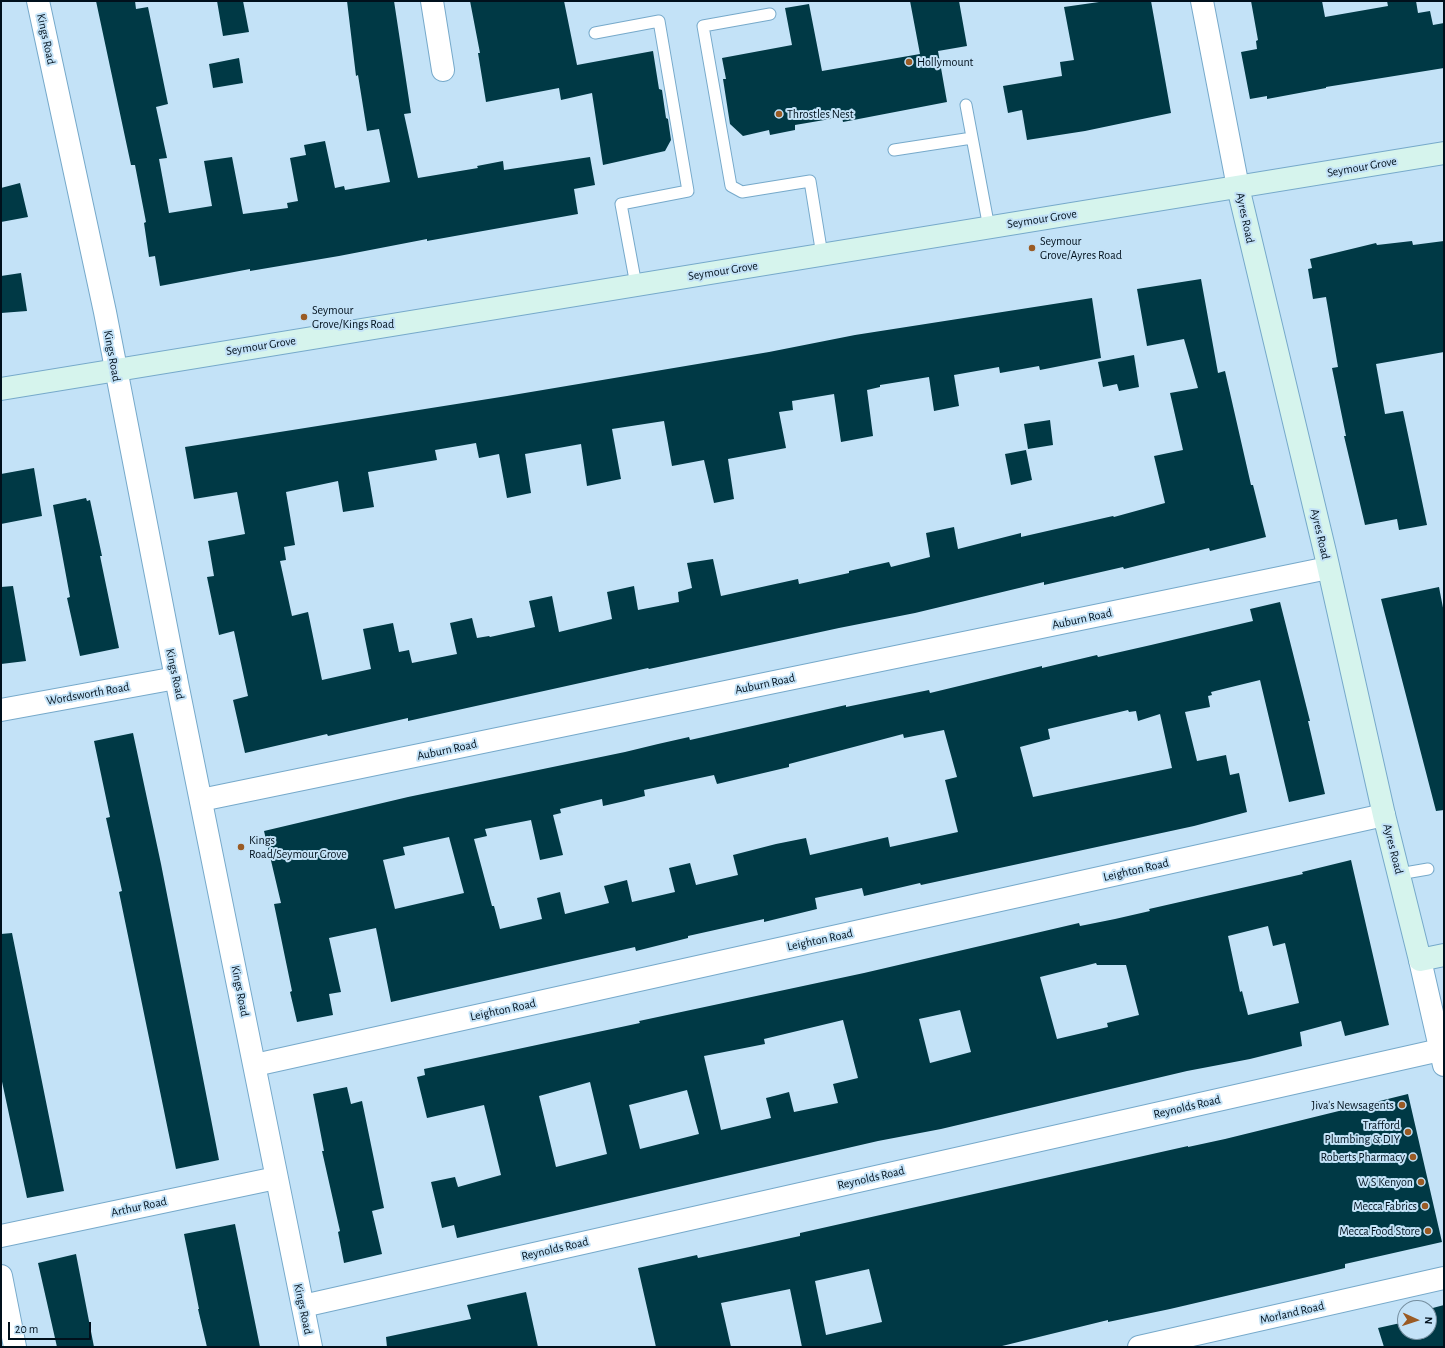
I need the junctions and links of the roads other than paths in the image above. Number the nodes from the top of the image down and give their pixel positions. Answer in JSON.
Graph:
{"nodes":[{"id":1,"x":38,"y":1,"type":"edge"},
{"id":2,"x":432,"y":1,"type":"edge"},
{"id":3,"x":1202,"y":1,"type":"edge"},
{"id":4,"x":770,"y":14,"type":"dead end"},
{"id":5,"x":595,"y":33,"type":"dead end"},
{"id":6,"x":443,"y":70,"type":"dead end"},
{"id":7,"x":966,"y":105,"type":"dead end"},
{"id":8,"x":972,"y":138,"type":"junction"},
{"id":9,"x":894,"y":150,"type":"dead end"},
{"id":10,"x":1444,"y":153,"type":"edge"},
{"id":11,"x":1238,"y":187,"type":"junction"},
{"id":12,"x":989,"y":228,"type":"junction"},
{"id":13,"x":822,"y":255,"type":"junction"},
{"id":14,"x":636,"y":285,"type":"junction"},
{"id":15,"x":115,"y":369,"type":"junction"},
{"id":16,"x":1,"y":389,"type":"edge"},
{"id":17,"x":1328,"y":568,"type":"junction"},
{"id":18,"x":176,"y":678,"type":"junction"},
{"id":19,"x":1,"y":710,"type":"edge"},
{"id":20,"x":201,"y":800,"type":"junction"},
{"id":21,"x":1384,"y":815,"type":"junction"},
{"id":22,"x":1428,"y":868,"type":"dead end"},
{"id":23,"x":1399,"y":874,"type":"junction"},
{"id":24,"x":1444,"y":955,"type":"edge"},
{"id":25,"x":1420,"y":960,"type":"junction"},
{"id":26,"x":1442,"y":1057,"type":"edge"},
{"id":27,"x":255,"y":1065,"type":"junction"},
{"id":28,"x":276,"y":1178,"type":"junction"},
{"id":29,"x":1,"y":1236,"type":"edge"},
{"id":30,"x":1,"y":1276,"type":"edge"},
{"id":31,"x":1444,"y":1278,"type":"edge"},
{"id":32,"x":303,"y":1306,"type":"junction"},
{"id":33,"x":15,"y":1347,"type":"edge"},
{"id":34,"x":311,"y":1347,"type":"edge"},
{"id":35,"x":1139,"y":1347,"type":"edge"}],
"edges":[{"from":1,"to":15,"type":"street","name":"Kings Road"},
{"from":2,"to":6,"type":"street"},
{"from":3,"to":11,"type":"street","name":"Ayres Road"},
{"from":4,"to":13,"type":"lane"},
{"from":5,"to":14,"type":"lane"},
{"from":7,"to":8,"type":"lane"},
{"from":8,"to":9,"type":"lane"},
{"from":8,"to":12,"type":"lane"},
{"from":10,"to":11,"type":"main road","name":"Seymour Grove"},
{"from":11,"to":12,"type":"main road","name":"Seymour Grove"},
{"from":11,"to":17,"type":"main road","name":"Ayres Road"},
{"from":12,"to":13,"type":"main road","name":"Seymour Grove"},
{"from":13,"to":14,"type":"main road","name":"Seymour Grove"},
{"from":14,"to":15,"type":"main road","name":"Seymour Grove"},
{"from":15,"to":16,"type":"main road","name":"Seymour Grove"},
{"from":15,"to":18,"type":"street","name":"Kings Road"},
{"from":17,"to":20,"type":"street","name":"Auburn Road"},
{"from":17,"to":21,"type":"main road","name":"Ayres Road"},
{"from":18,"to":19,"type":"street","name":"Wordsworth Road"},
{"from":18,"to":20,"type":"street","name":"Kings Road"},
{"from":20,"to":27,"type":"street","name":"Kings Road"},
{"from":21,"to":23,"type":"main road","name":"Ayres Road"},
{"from":21,"to":27,"type":"street","name":"Leighton Road"},
{"from":22,"to":23,"type":"lane"},
{"from":23,"to":25,"type":"main road","name":"Ayres Road"},
{"from":24,"to":25,"type":"main road"},
{"from":25,"to":26,"type":"street","name":"Ayres Road"},
{"from":26,"to":32,"type":"street","name":"Reynolds Road"},
{"from":27,"to":28,"type":"street","name":"Kings Road"},
{"from":28,"to":29,"type":"street","name":"Arthur Road"},
{"from":28,"to":32,"type":"street","name":"Kings Road"},
{"from":30,"to":33,"type":"street"},
{"from":31,"to":35,"type":"street","name":"Morland Road"},
{"from":32,"to":34,"type":"street","name":"Kings Road"}]}
